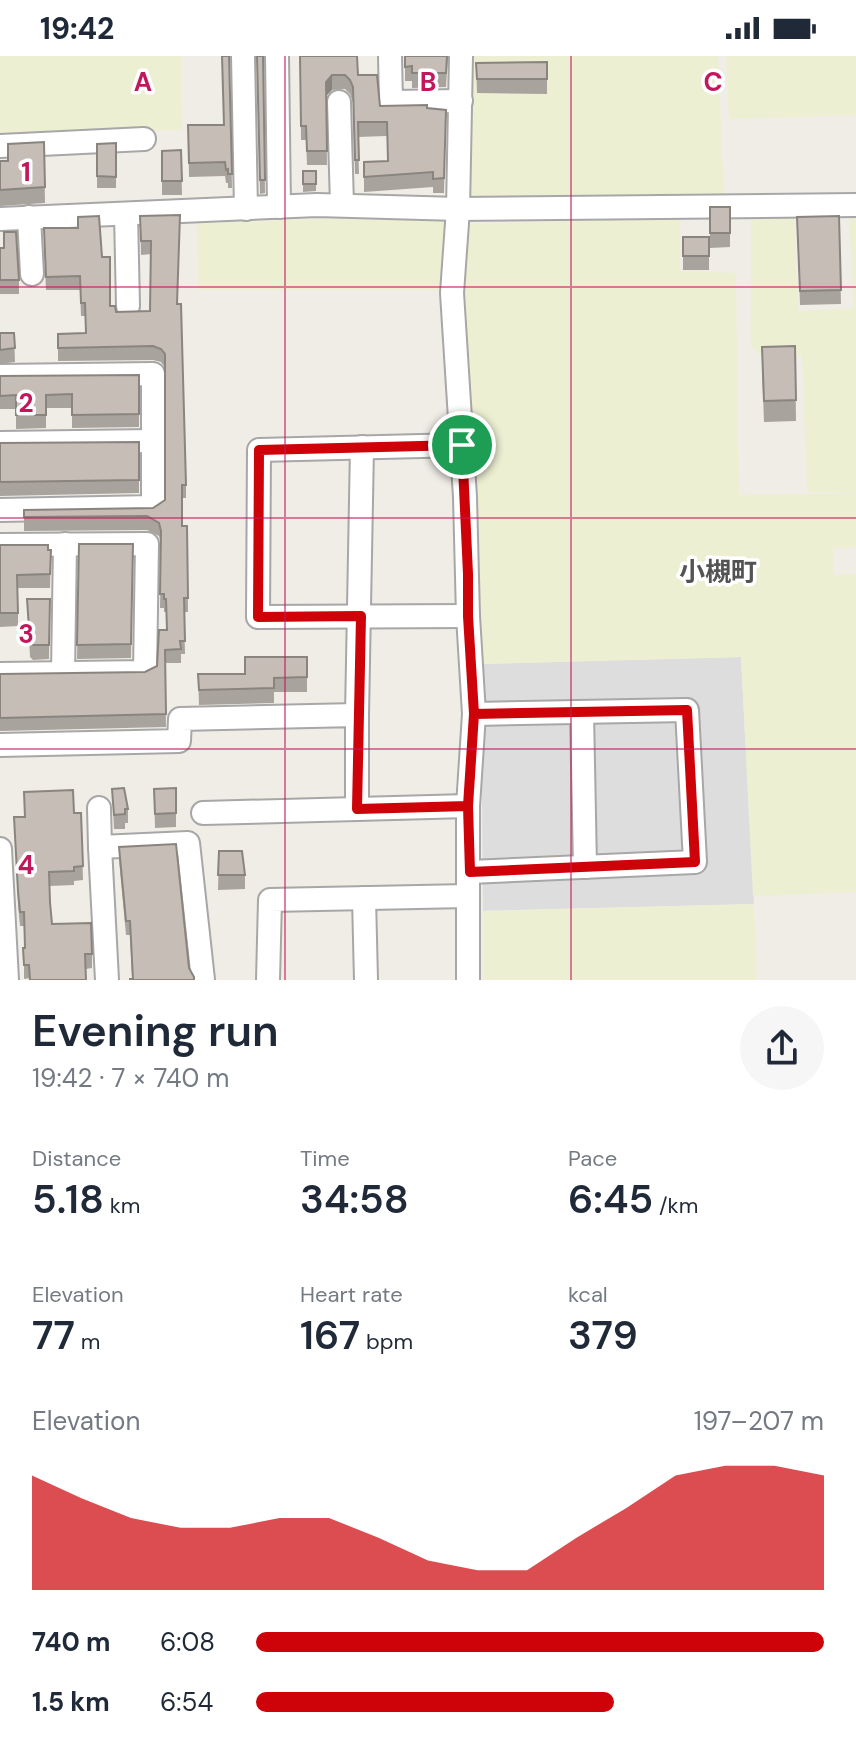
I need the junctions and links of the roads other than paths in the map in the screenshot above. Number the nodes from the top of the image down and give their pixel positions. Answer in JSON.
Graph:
{"nodes":[{"id":1,"x":243,"y":56,"type":"edge"},
{"id":2,"x":277,"y":56,"type":"edge"},
{"id":3,"x":390,"y":56,"type":"edge"},
{"id":4,"x":461,"y":56,"type":"edge"},
{"id":5,"x":461,"y":101,"type":"junction"},
{"id":6,"x":339,"y":102,"type":"dead end"},
{"id":7,"x":144,"y":139,"type":"dead end"},
{"id":8,"x":0,"y":146,"type":"edge"},
{"id":9,"x":342,"y":205,"type":"junction"},
{"id":10,"x":856,"y":205,"type":"edge"},
{"id":11,"x":279,"y":207,"type":"junction"},
{"id":12,"x":246,"y":209,"type":"junction"},
{"id":13,"x":458,"y":209,"type":"junction"},
{"id":14,"x":126,"y":214,"type":"junction"},
{"id":15,"x":29,"y":217,"type":"junction"},
{"id":16,"x":0,"y":219,"type":"edge"},
{"id":17,"x":32,"y":274,"type":"dead end"},
{"id":18,"x":128,"y":306,"type":"dead end"},
{"id":19,"x":0,"y":376,"type":"edge"},
{"id":20,"x":153,"y":441,"type":"junction"},
{"id":21,"x":0,"y":443,"type":"edge"},
{"id":22,"x":462,"y":445,"type":"junction"},
{"id":23,"x":362,"y":447,"type":"junction"},
{"id":24,"x":0,"y":510,"type":"edge"},
{"id":25,"x":65,"y":544,"type":"junction"},
{"id":26,"x":0,"y":545,"type":"edge"},
{"id":27,"x":361,"y":616,"type":"junction"},
{"id":28,"x":468,"y":616,"type":"junction"},
{"id":29,"x":63,"y":673,"type":"junction"},
{"id":30,"x":0,"y":674,"type":"edge"},
{"id":31,"x":582,"y":712,"type":"junction"},
{"id":32,"x":474,"y":714,"type":"junction"},
{"id":33,"x":357,"y":715,"type":"junction"},
{"id":34,"x":0,"y":745,"type":"edge"},
{"id":35,"x":468,"y":806,"type":"junction"},
{"id":36,"x":99,"y":808,"type":"dead end"},
{"id":37,"x":357,"y":809,"type":"junction"},
{"id":38,"x":203,"y":813,"type":"dead end"},
{"id":39,"x":100,"y":847,"type":"junction"},
{"id":40,"x":0,"y":849,"type":"edge"},
{"id":41,"x":585,"y":867,"type":"junction"},
{"id":42,"x":470,"y":872,"type":"junction"},
{"id":43,"x":468,"y":896,"type":"junction"},
{"id":44,"x":364,"y":898,"type":"junction"},
{"id":45,"x":7,"y":980,"type":"edge"},
{"id":46,"x":107,"y":980,"type":"edge"},
{"id":47,"x":203,"y":980,"type":"edge"},
{"id":48,"x":268,"y":980,"type":"edge"},
{"id":49,"x":366,"y":980,"type":"edge"},
{"id":50,"x":468,"y":980,"type":"edge"}],
"edges":[{"from":1,"to":12,"type":"street"},
{"from":2,"to":11,"type":"street"},
{"from":3,"to":5,"type":"street"},
{"from":4,"to":5,"type":"street"},
{"from":5,"to":13,"type":"street"},
{"from":6,"to":9,"type":"street"},
{"from":7,"to":8,"type":"street"},
{"from":9,"to":11,"type":"street"},
{"from":9,"to":13,"type":"street"},
{"from":10,"to":13,"type":"street"},
{"from":11,"to":12,"type":"street"},
{"from":12,"to":14,"type":"street"},
{"from":13,"to":22,"type":"street"},
{"from":14,"to":15,"type":"street"},
{"from":14,"to":18,"type":"street"},
{"from":15,"to":16,"type":"street"},
{"from":15,"to":17,"type":"street"},
{"from":19,"to":20,"type":"street"},
{"from":20,"to":21,"type":"street"},
{"from":20,"to":24,"type":"street"},
{"from":22,"to":23,"type":"street"},
{"from":22,"to":28,"type":"street"},
{"from":23,"to":27,"type":"street"},
{"from":23,"to":27,"type":"street"},
{"from":25,"to":26,"type":"street"},
{"from":25,"to":29,"type":"street"},
{"from":25,"to":29,"type":"street"},
{"from":27,"to":28,"type":"street"},
{"from":27,"to":33,"type":"street"},
{"from":28,"to":32,"type":"street"},
{"from":29,"to":30,"type":"street"},
{"from":31,"to":32,"type":"street"},
{"from":31,"to":41,"type":"street"},
{"from":31,"to":41,"type":"street"},
{"from":32,"to":35,"type":"street"},
{"from":33,"to":34,"type":"street"},
{"from":33,"to":37,"type":"street"},
{"from":35,"to":37,"type":"street"},
{"from":35,"to":42,"type":"street"},
{"from":36,"to":39,"type":"street"},
{"from":37,"to":38,"type":"street"},
{"from":39,"to":46,"type":"street"},
{"from":39,"to":47,"type":"street"},
{"from":40,"to":45,"type":"street"},
{"from":41,"to":42,"type":"street"},
{"from":42,"to":43,"type":"street"},
{"from":43,"to":44,"type":"street"},
{"from":43,"to":50,"type":"street"},
{"from":44,"to":48,"type":"street"},
{"from":44,"to":49,"type":"street"}]}
